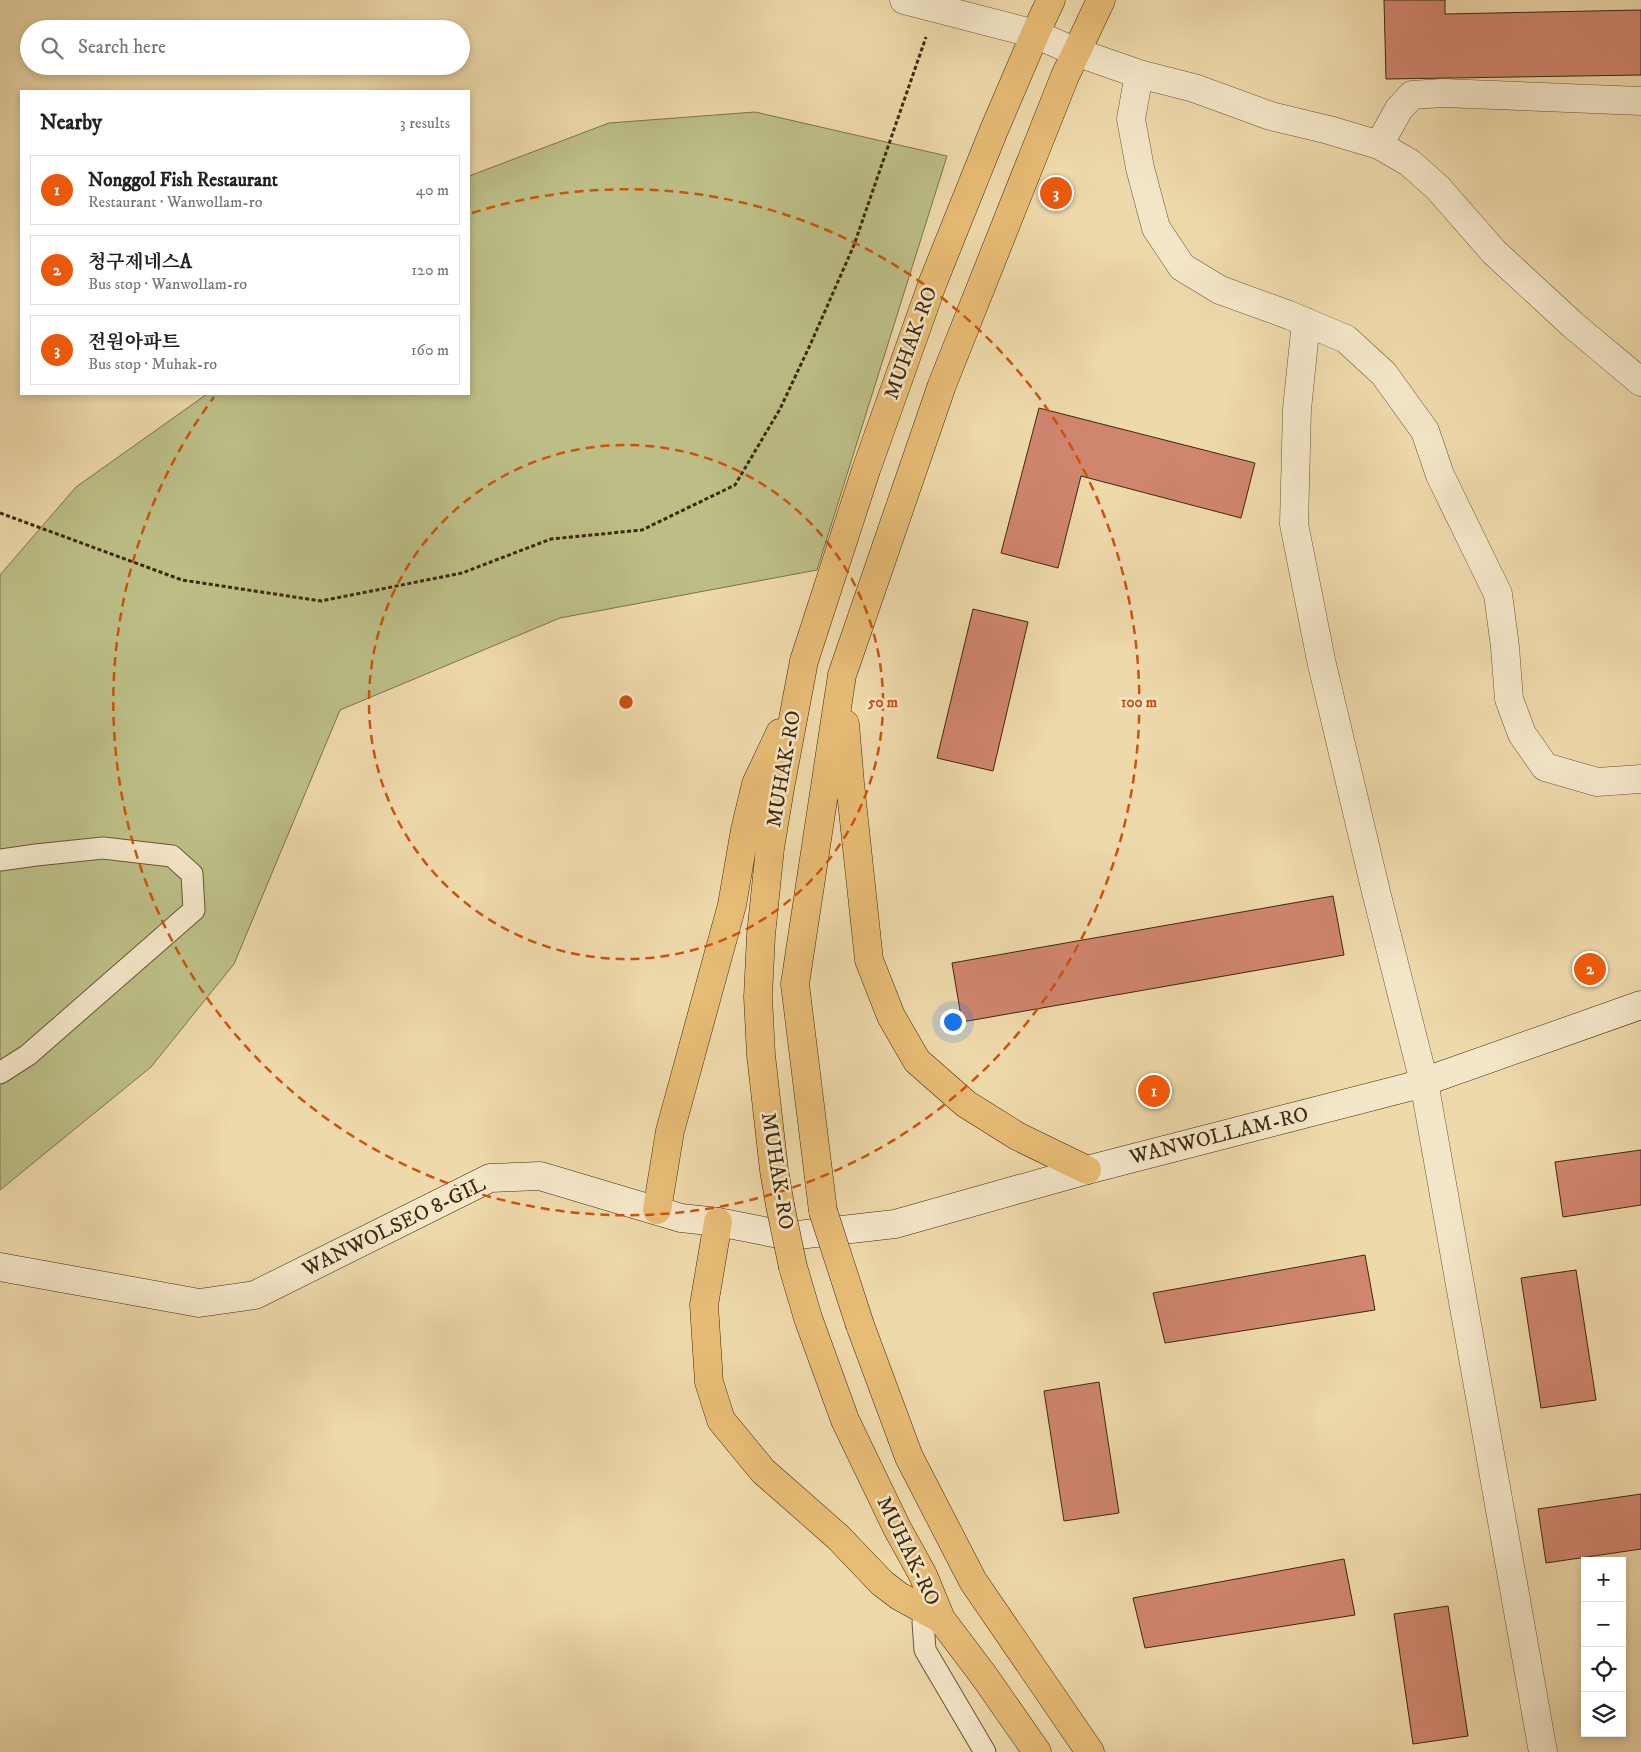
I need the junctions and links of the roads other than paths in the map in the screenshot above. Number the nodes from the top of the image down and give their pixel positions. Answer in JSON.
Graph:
{"nodes":[{"id":1,"x":904,"y":0,"type":"edge"},
{"id":2,"x":1051,"y":0,"type":"edge"},
{"id":3,"x":1101,"y":0,"type":"edge"},
{"id":4,"x":1035,"y":34,"type":"junction"},
{"id":5,"x":1076,"y":52,"type":"junction"},
{"id":6,"x":1139,"y":74,"type":"junction"},
{"id":7,"x":1641,"y":101,"type":"edge"},
{"id":8,"x":1378,"y":145,"type":"junction"},
{"id":9,"x":1306,"y":322,"type":"junction"},
{"id":10,"x":1641,"y":382,"type":"edge"},
{"id":11,"x":842,"y":675,"type":"junction"},
{"id":12,"x":798,"y":695,"type":"junction"},
{"id":13,"x":1641,"y":779,"type":"edge"},
{"id":14,"x":0,"y":860,"type":"edge"},
{"id":15,"x":1641,"y":1005,"type":"edge"},
{"id":16,"x":0,"y":1074,"type":"edge"},
{"id":17,"x":1424,"y":1082,"type":"junction"},
{"id":18,"x":1088,"y":1170,"type":"junction"},
{"id":19,"x":657,"y":1210,"type":"junction"},
{"id":20,"x":718,"y":1222,"type":"junction"},
{"id":21,"x":789,"y":1236,"type":"joint"},
{"id":22,"x":0,"y":1267,"type":"edge"},
{"id":23,"x":941,"y":1619,"type":"junction"},
{"id":24,"x":985,"y":1752,"type":"edge"},
{"id":25,"x":1037,"y":1752,"type":"edge"},
{"id":26,"x":1090,"y":1752,"type":"edge"},
{"id":27,"x":1543,"y":1752,"type":"edge"}],
"edges":[{"from":1,"to":4,"type":"street"},
{"from":2,"to":4,"type":"main road","name":"MUHAK-RO"},
{"from":3,"to":5,"type":"main road","name":"MUHAK-RO"},
{"from":4,"to":5,"type":"street"},
{"from":4,"to":12,"type":"main road","name":"MUHAK-RO"},
{"from":5,"to":6,"type":"street"},
{"from":5,"to":11,"type":"main road","name":"MUHAK-RO"},
{"from":6,"to":8,"type":"street"},
{"from":6,"to":9,"type":"street"},
{"from":7,"to":8,"type":"street"},
{"from":8,"to":10,"type":"street"},
{"from":9,"to":13,"type":"street"},
{"from":9,"to":17,"type":"street"},
{"from":11,"to":18,"type":"main road","name":"MUHAK-RO"},
{"from":11,"to":26,"type":"main road","name":"MUHAK-RO","bridge":true},
{"from":12,"to":19,"type":"main road","name":"MUHAK-RO"},
{"from":12,"to":23,"type":"main road","name":"MUHAK-RO","bridge":true},
{"from":14,"to":16,"type":"lane"},
{"from":15,"to":17,"type":"street","name":"WANWOLLAM-RO"},
{"from":17,"to":18,"type":"street","name":"WANWOLLAM-RO"},
{"from":17,"to":27,"type":"street"},
{"from":18,"to":21,"type":"street","name":"WANWOLLAM-RO"},
{"from":19,"to":20,"type":"street","name":"WANWOLSEO 8-GIL"},
{"from":19,"to":22,"type":"street","name":"WANWOLSEO 8-GIL"},
{"from":20,"to":21,"type":"street","name":"WANWOLSEO 8-GIL"},
{"from":20,"to":23,"type":"main road","name":"MUHAK-RO"},
{"from":23,"to":24,"type":"lane"},
{"from":23,"to":25,"type":"main road","name":"MUHAK-RO"}]}
